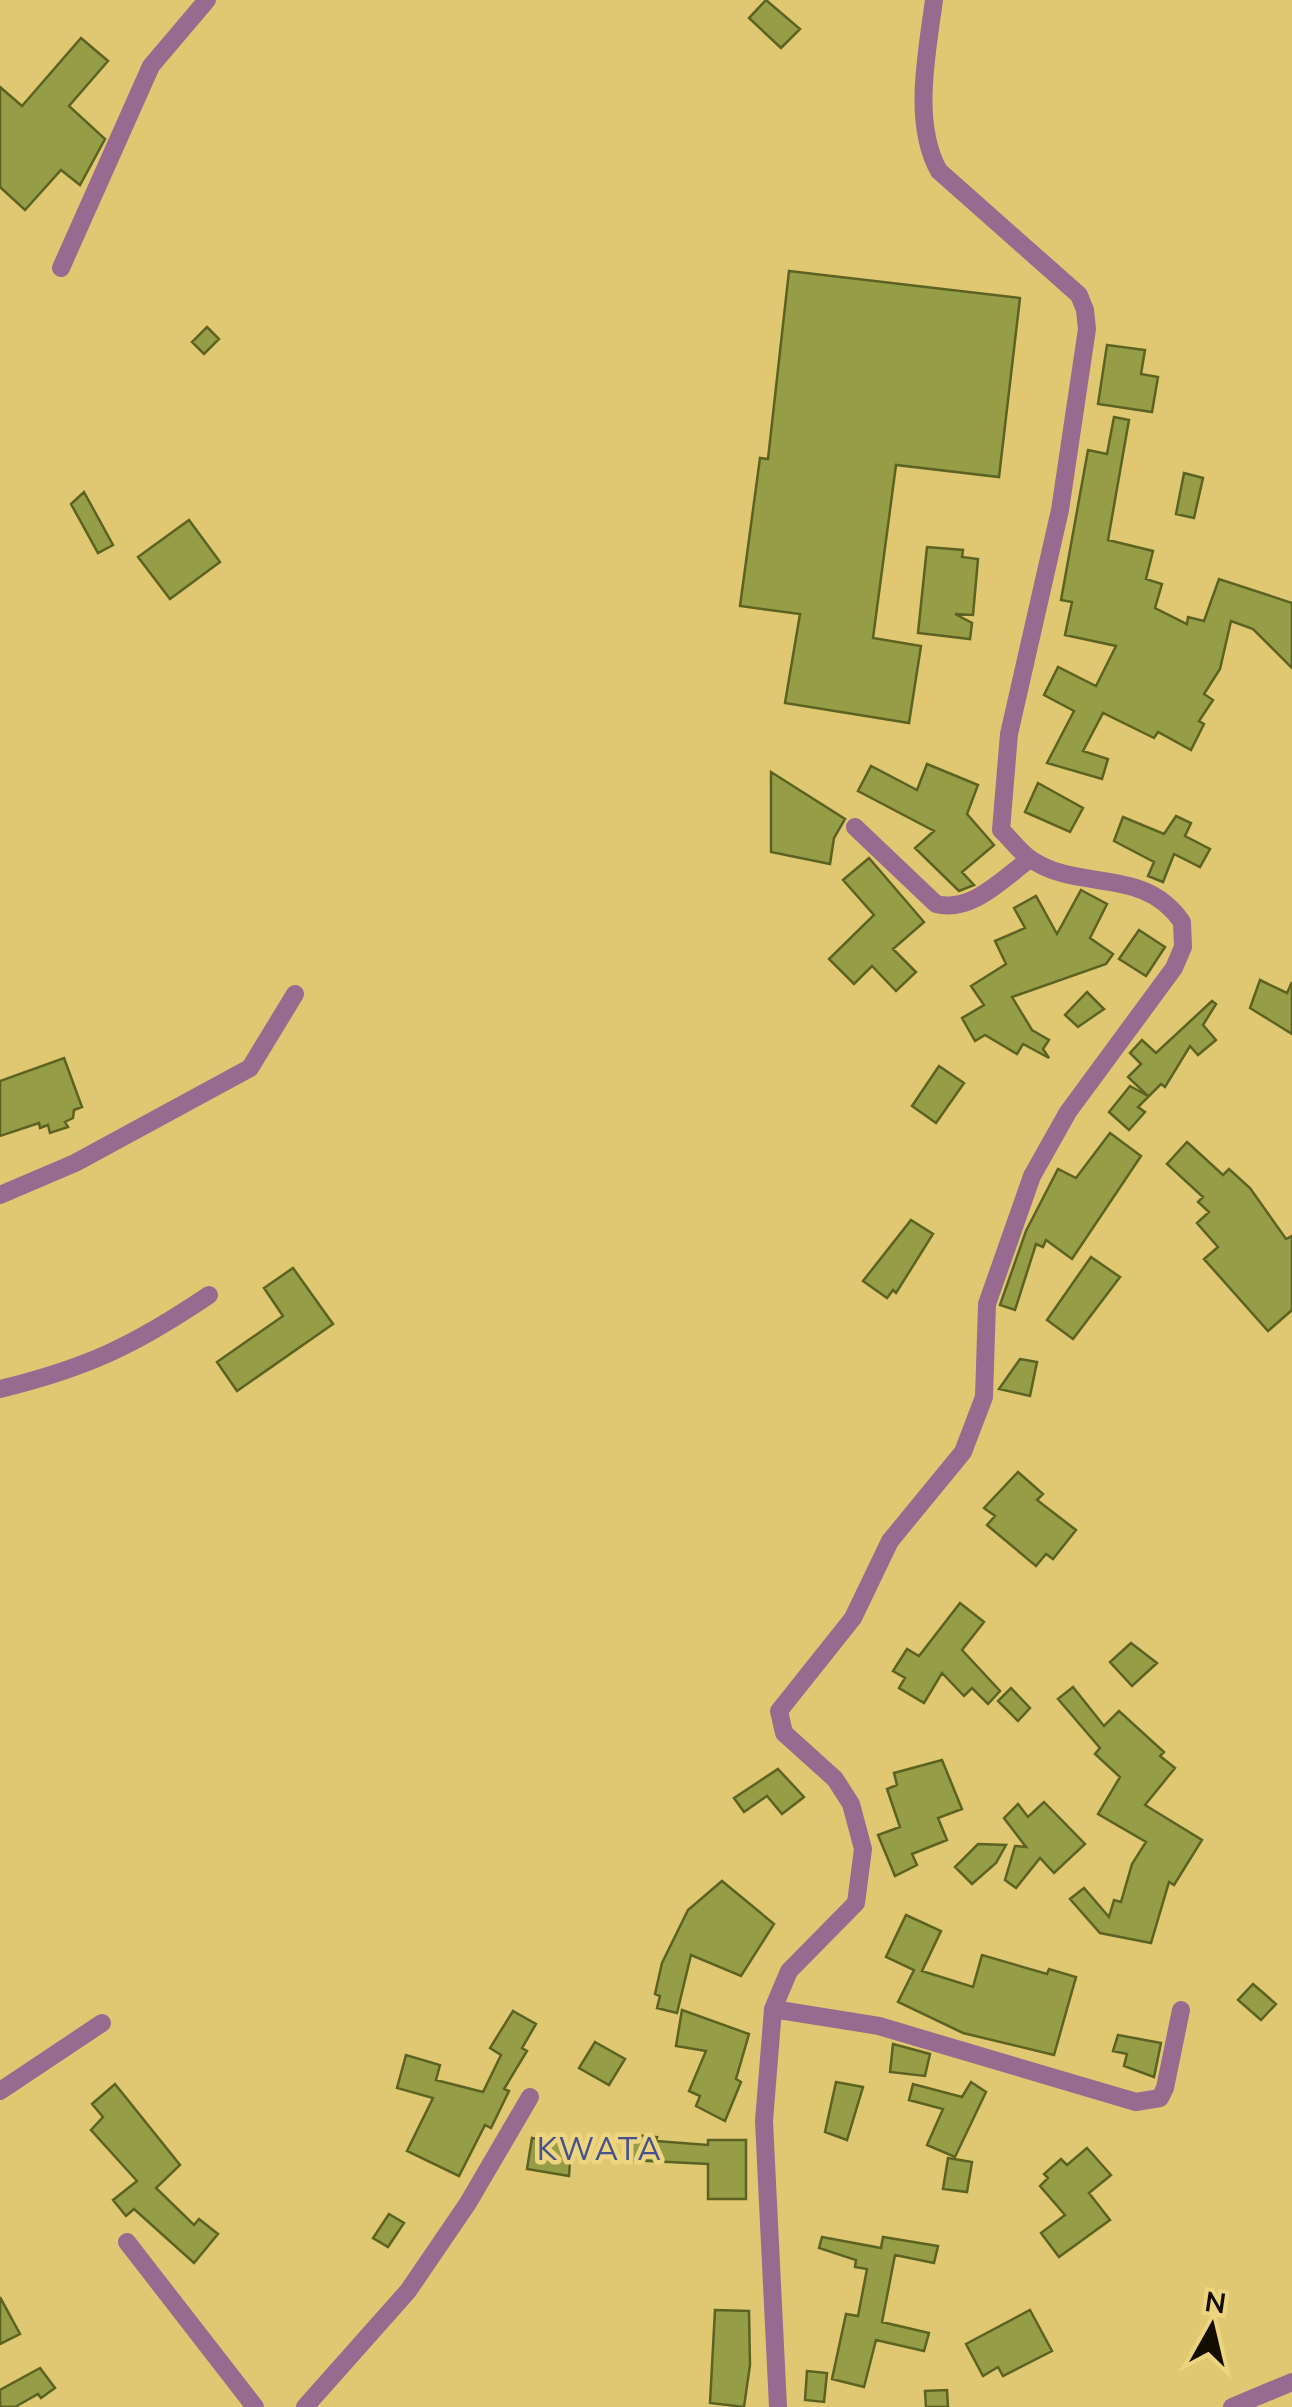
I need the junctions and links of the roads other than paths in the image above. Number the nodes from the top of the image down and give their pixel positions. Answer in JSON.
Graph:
{"nodes":[{"id":1,"x":206,"y":0,"type":"edge"},
{"id":2,"x":934,"y":0,"type":"edge"},
{"id":3,"x":61,"y":268,"type":"dead end"},
{"id":4,"x":856,"y":828,"type":"dead end"},
{"id":5,"x":1030,"y":859,"type":"junction"},
{"id":6,"x":295,"y":994,"type":"dead end"},
{"id":7,"x":0,"y":1195,"type":"edge"},
{"id":8,"x":209,"y":1295,"type":"dead end"},
{"id":9,"x":0,"y":1389,"type":"edge"},
{"id":10,"x":774,"y":2009,"type":"junction"},
{"id":11,"x":1181,"y":2010,"type":"dead end"},
{"id":12,"x":102,"y":2023,"type":"dead end"},
{"id":13,"x":0,"y":2090,"type":"edge"},
{"id":14,"x":530,"y":2096,"type":"dead end"},
{"id":15,"x":127,"y":2242,"type":"dead end"},
{"id":16,"x":1292,"y":2382,"type":"edge"},
{"id":17,"x":255,"y":2407,"type":"edge"},
{"id":18,"x":305,"y":2407,"type":"edge"},
{"id":19,"x":778,"y":2407,"type":"edge"},
{"id":20,"x":1232,"y":2407,"type":"edge"}],
"edges":[{"from":1,"to":3,"type":"street"},
{"from":2,"to":5,"type":"street"},
{"from":4,"to":5,"type":"street"},
{"from":5,"to":10,"type":"street"},
{"from":6,"to":7,"type":"street"},
{"from":8,"to":9,"type":"street"},
{"from":10,"to":11,"type":"street"},
{"from":10,"to":19,"type":"street"},
{"from":12,"to":13,"type":"street"},
{"from":14,"to":18,"type":"street"},
{"from":15,"to":17,"type":"street"},
{"from":16,"to":20,"type":"street"}]}
